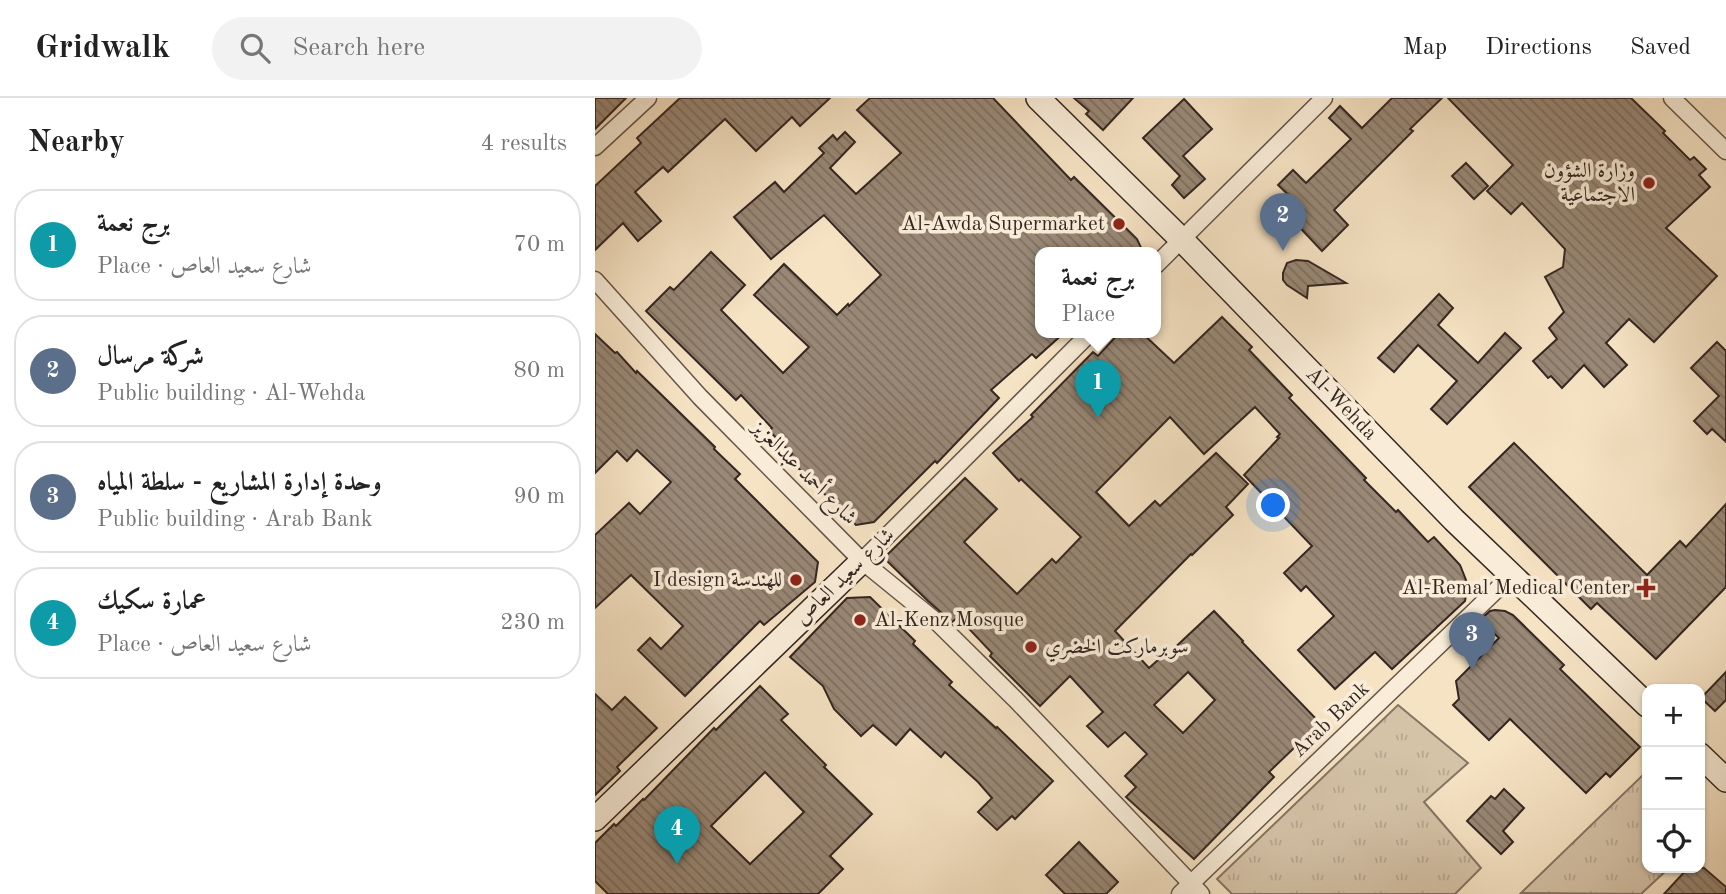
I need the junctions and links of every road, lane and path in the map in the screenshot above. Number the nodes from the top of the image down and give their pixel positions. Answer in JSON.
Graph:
{"nodes":[{"id":1,"x":648,"y":98,"type":"edge"},
{"id":2,"x":1038,"y":98,"type":"edge"},
{"id":3,"x":1324,"y":98,"type":"edge"},
{"id":4,"x":1672,"y":98,"type":"edge"},
{"id":5,"x":595,"y":147,"type":"edge"},
{"id":6,"x":1726,"y":150,"type":"edge"},
{"id":7,"x":1181,"y":239,"type":"junction"},
{"id":8,"x":1161,"y":260,"type":"edge"},
{"id":9,"x":595,"y":280,"type":"edge"},
{"id":10,"x":1085,"y":338,"type":"edge"},
{"id":11,"x":862,"y":561,"type":"junction"},
{"id":12,"x":1511,"y":576,"type":"junction"},
{"id":13,"x":1642,"y":700,"type":"edge"},
{"id":14,"x":1705,"y":760,"type":"edge"},
{"id":15,"x":1726,"y":780,"type":"edge"},
{"id":16,"x":595,"y":819,"type":"edge"},
{"id":17,"x":1191,"y":891,"type":"edge"}],
"edges":[{"from":1,"to":5,"type":"street"},
{"from":2,"to":7,"type":"main road","name":"Al-Wehda"},
{"from":3,"to":7,"type":"street"},
{"from":4,"to":6,"type":"street"},
{"from":7,"to":8,"type":"street"},
{"from":7,"to":12,"type":"main road","name":"Al-Wehda"},
{"from":9,"to":11,"type":"street","name":"شارع أحمد عبدالعزيز"},
{"from":10,"to":11,"type":"street","name":"شارع سعيد العاص"},
{"from":11,"to":16,"type":"main road","name":"شارع سعيد العاص"},
{"from":11,"to":17,"type":"street","name":"شارع أحمد عبدالعزيز"},
{"from":12,"to":13,"type":"main road","name":"Al-Wehda"},
{"from":12,"to":17,"type":"street","name":"Arab Bank"},
{"from":14,"to":15,"type":"main road"}]}
